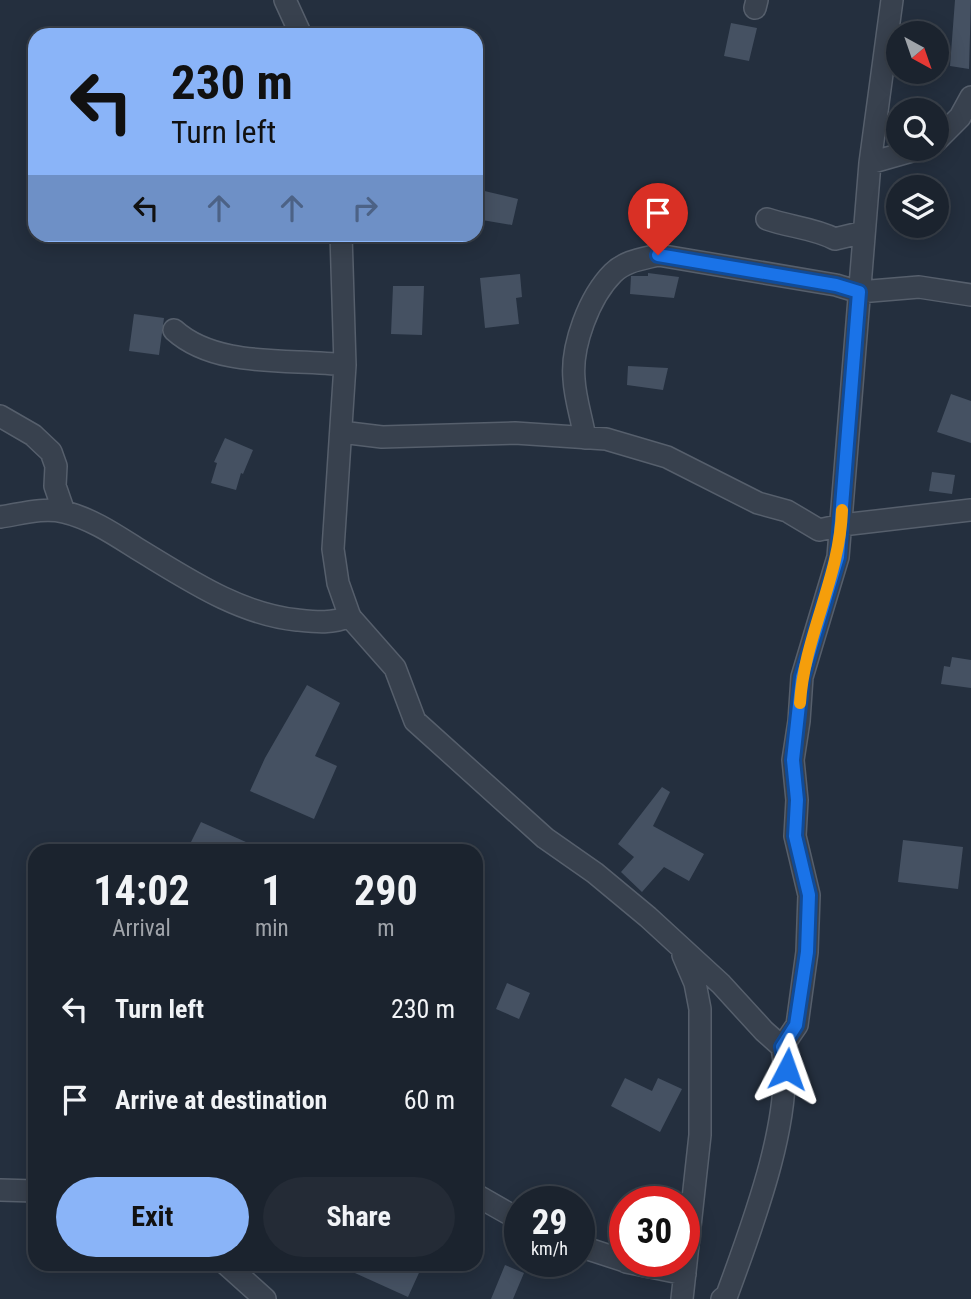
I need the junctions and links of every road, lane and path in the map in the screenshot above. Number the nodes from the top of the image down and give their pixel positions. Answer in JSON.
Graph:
{"nodes":[{"id":1,"x":285,"y":0,"type":"edge"},
{"id":2,"x":892,"y":0,"type":"edge"},
{"id":3,"x":298,"y":28,"type":"edge"},
{"id":4,"x":971,"y":97,"type":"edge"},
{"id":5,"x":949,"y":128,"type":"edge"},
{"id":6,"x":886,"y":158,"type":"edge"},
{"id":7,"x":870,"y":163,"type":"junction"},
{"id":8,"x":767,"y":219,"type":"dead end"},
{"id":9,"x":864,"y":232,"type":"junction"},
{"id":10,"x":341,"y":242,"type":"edge"},
{"id":11,"x":859,"y":292,"type":"junction"},
{"id":12,"x":971,"y":295,"type":"edge"},
{"id":13,"x":174,"y":330,"type":"dead end"},
{"id":14,"x":345,"y":365,"type":"junction"},
{"id":15,"x":0,"y":416,"type":"edge"},
{"id":16,"x":341,"y":432,"type":"junction"},
{"id":17,"x":585,"y":438,"type":"junction"},
{"id":18,"x":971,"y":510,"type":"edge"},
{"id":19,"x":64,"y":512,"type":"junction"},
{"id":20,"x":0,"y":517,"type":"edge"},
{"id":21,"x":842,"y":524,"type":"junction"},
{"id":22,"x":350,"y":616,"type":"junction"},
{"id":23,"x":679,"y":946,"type":"junction"},
{"id":24,"x":782,"y":1047,"type":"junction"},
{"id":25,"x":694,"y":1186,"type":"edge"},
{"id":26,"x":0,"y":1190,"type":"edge"},
{"id":27,"x":28,"y":1191,"type":"edge"},
{"id":28,"x":483,"y":1199,"type":"edge"},
{"id":29,"x":504,"y":1211,"type":"edge"},
{"id":30,"x":234,"y":1271,"type":"edge"},
{"id":31,"x":685,"y":1277,"type":"edge"},
{"id":32,"x":265,"y":1299,"type":"edge"},
{"id":33,"x":682,"y":1299,"type":"edge"},
{"id":34,"x":722,"y":1299,"type":"edge"}],
"edges":[{"from":1,"to":3,"type":"street"},
{"from":2,"to":7,"type":"street"},
{"from":4,"to":5,"type":"street"},
{"from":6,"to":7,"type":"street"},
{"from":7,"to":9,"type":"street"},
{"from":8,"to":9,"type":"street"},
{"from":9,"to":11,"type":"street"},
{"from":10,"to":14,"type":"street"},
{"from":11,"to":12,"type":"street"},
{"from":11,"to":17,"type":"street"},
{"from":11,"to":21,"type":"street"},
{"from":13,"to":14,"type":"street"},
{"from":14,"to":16,"type":"street"},
{"from":15,"to":19,"type":"street"},
{"from":16,"to":17,"type":"street"},
{"from":16,"to":22,"type":"street"},
{"from":17,"to":21,"type":"street"},
{"from":18,"to":21,"type":"street"},
{"from":19,"to":20,"type":"street"},
{"from":19,"to":22,"type":"street"},
{"from":21,"to":24,"type":"street"},
{"from":22,"to":23,"type":"street"},
{"from":23,"to":24,"type":"street"},
{"from":23,"to":25,"type":"street"},
{"from":24,"to":34,"type":"street"},
{"from":26,"to":27,"type":"street"},
{"from":28,"to":29,"type":"street"},
{"from":30,"to":32,"type":"street"},
{"from":31,"to":33,"type":"street"}]}
